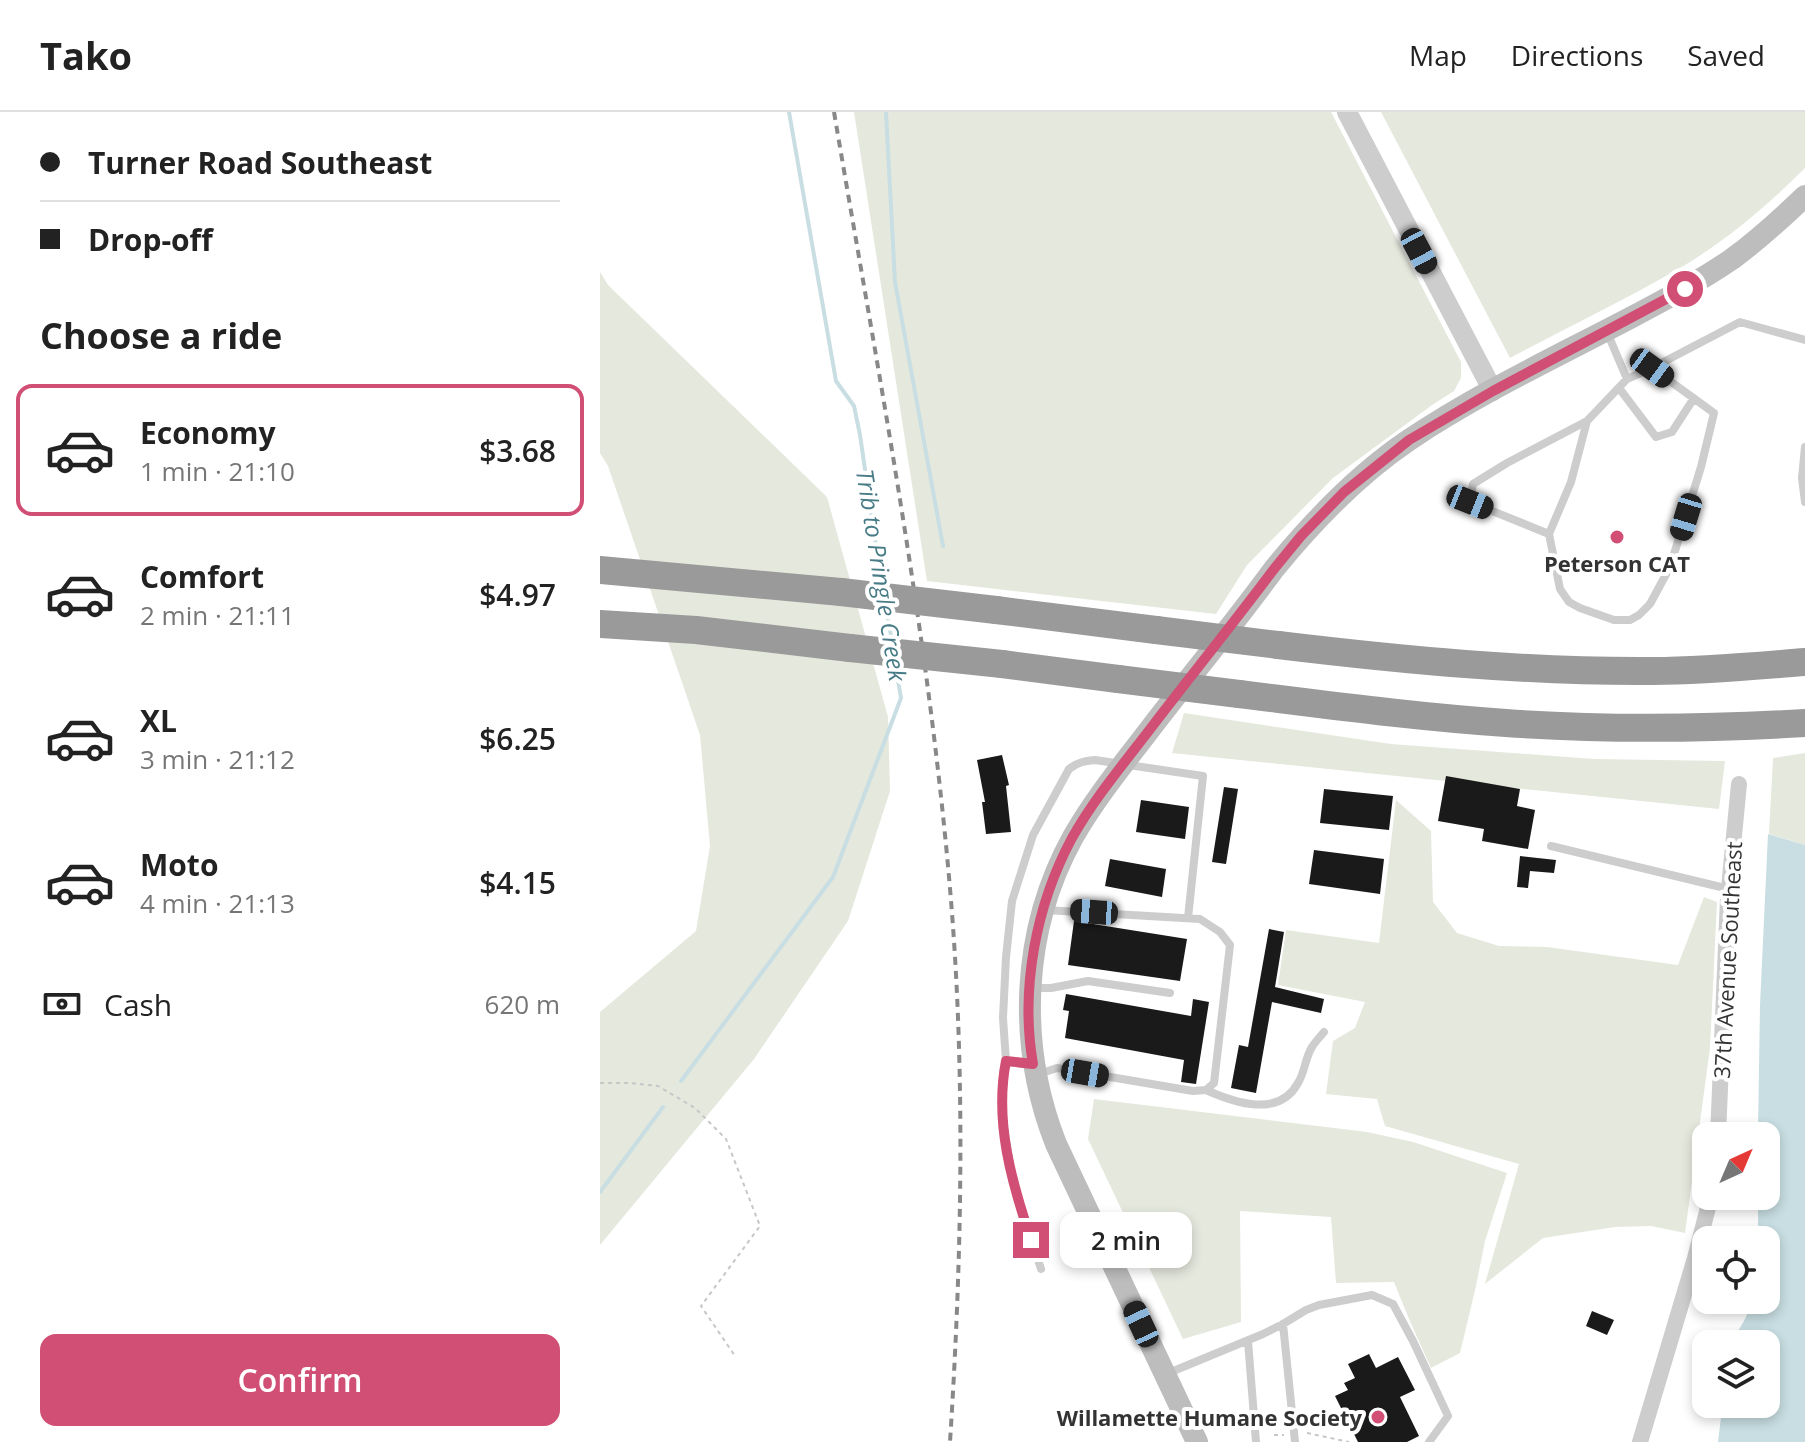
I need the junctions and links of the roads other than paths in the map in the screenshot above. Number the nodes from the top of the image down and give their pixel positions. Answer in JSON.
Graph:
{"nodes":[{"id":1,"x":1347,"y":112,"type":"edge"},
{"id":2,"x":1805,"y":196,"type":"edge"},
{"id":3,"x":1606,"y":331,"type":"junction"},
{"id":4,"x":1805,"y":340,"type":"edge"},
{"id":5,"x":1652,"y":368,"type":"junction"},
{"id":6,"x":1627,"y":379,"type":"junction"},
{"id":7,"x":1619,"y":388,"type":"junction"},
{"id":8,"x":1493,"y":391,"type":"junction"},
{"id":9,"x":1694,"y":398,"type":"junction"},
{"id":10,"x":1587,"y":421,"type":"junction"},
{"id":11,"x":1805,"y":447,"type":"edge"},
{"id":12,"x":1805,"y":502,"type":"edge"},
{"id":13,"x":1549,"y":534,"type":"junction"},
{"id":14,"x":600,"y":570,"type":"edge"},
{"id":15,"x":600,"y":624,"type":"edge"},
{"id":16,"x":1805,"y":662,"type":"edge"},
{"id":17,"x":1805,"y":723,"type":"edge"},
{"id":18,"x":1123,"y":765,"type":"junction"},
{"id":19,"x":1739,"y":784,"type":"dead end"},
{"id":20,"x":1551,"y":846,"type":"dead end"},
{"id":21,"x":1729,"y":889,"type":"junction"},
{"id":22,"x":1044,"y":910,"type":"junction"},
{"id":23,"x":1188,"y":918,"type":"junction"},
{"id":24,"x":1030,"y":988,"type":"junction"},
{"id":25,"x":1170,"y":993,"type":"dead end"},
{"id":26,"x":1324,"y":1032,"type":"dead end"},
{"id":27,"x":1006,"y":1061,"type":"junction"},
{"id":28,"x":1034,"y":1069,"type":"junction"},
{"id":29,"x":1206,"y":1090,"type":"junction"},
{"id":30,"x":1719,"y":1122,"type":"edge"},
{"id":31,"x":1707,"y":1210,"type":"edge"},
{"id":32,"x":1041,"y":1269,"type":"dead end"},
{"id":33,"x":1283,"y":1324,"type":"junction"},
{"id":34,"x":1248,"y":1341,"type":"junction"},
{"id":35,"x":1165,"y":1375,"type":"junction"},
{"id":36,"x":1295,"y":1438,"type":"edge"},
{"id":37,"x":1197,"y":1442,"type":"edge"},
{"id":38,"x":1256,"y":1442,"type":"edge"},
{"id":39,"x":1429,"y":1442,"type":"edge"},
{"id":40,"x":1640,"y":1442,"type":"edge"}],
"edges":[{"from":1,"to":8,"type":"street"},
{"from":2,"to":3,"type":"main road"},
{"from":3,"to":6,"type":"lane"},
{"from":3,"to":8,"type":"main road"},
{"from":4,"to":5,"type":"lane"},
{"from":5,"to":6,"type":"lane"},
{"from":5,"to":9,"type":"lane"},
{"from":6,"to":7,"type":"lane"},
{"from":7,"to":9,"type":"lane"},
{"from":7,"to":10,"type":"lane"},
{"from":8,"to":18,"type":"main road"},
{"from":9,"to":13,"type":"lane"},
{"from":10,"to":13,"type":"lane"},
{"from":10,"to":13,"type":"lane"},
{"from":11,"to":12,"type":"lane"},
{"from":14,"to":16,"type":"highway","bridge":true},
{"from":15,"to":17,"type":"highway","bridge":true},
{"from":18,"to":22,"type":"main road"},
{"from":18,"to":23,"type":"lane"},
{"from":18,"to":27,"type":"lane"},
{"from":19,"to":21,"type":"street","name":"37th Avenue Southeast"},
{"from":20,"to":21,"type":"lane"},
{"from":21,"to":30,"type":"street","name":"37th Avenue Southeast"},
{"from":22,"to":23,"type":"lane"},
{"from":22,"to":24,"type":"main road"},
{"from":23,"to":29,"type":"lane"},
{"from":24,"to":25,"type":"lane"},
{"from":24,"to":28,"type":"main road"},
{"from":26,"to":29,"type":"lane"},
{"from":27,"to":28,"type":"lane"},
{"from":27,"to":32,"type":"lane"},
{"from":28,"to":29,"type":"lane"},
{"from":28,"to":35,"type":"main road"},
{"from":31,"to":40,"type":"street"},
{"from":33,"to":34,"type":"lane"},
{"from":33,"to":36,"type":"lane"},
{"from":33,"to":39,"type":"lane"},
{"from":34,"to":35,"type":"lane"},
{"from":34,"to":38,"type":"lane"},
{"from":35,"to":37,"type":"main road"}]}
